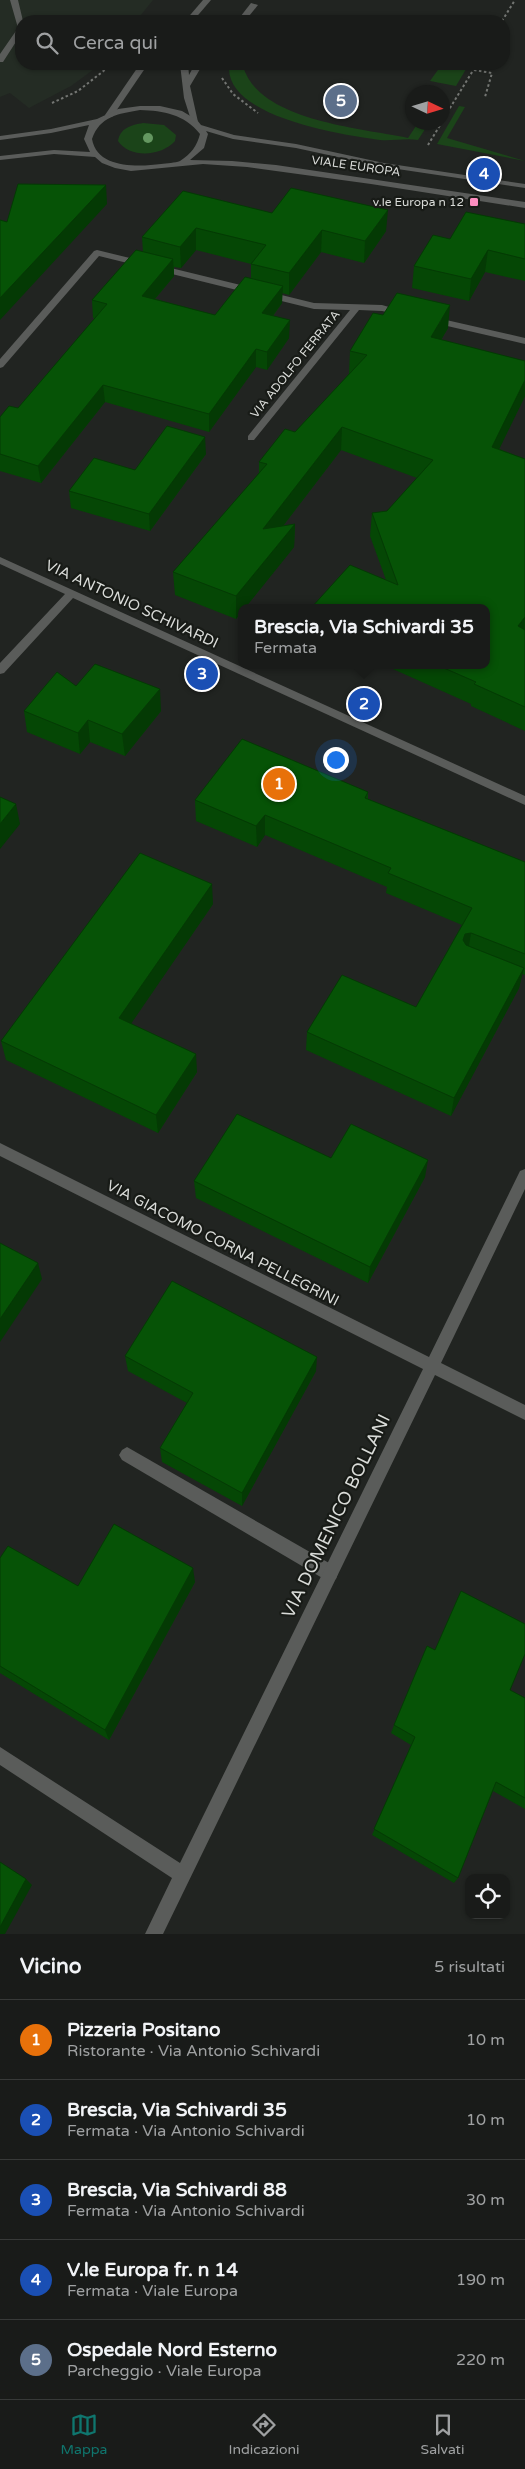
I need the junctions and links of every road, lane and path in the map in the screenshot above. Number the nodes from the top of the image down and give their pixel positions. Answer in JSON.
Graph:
{"nodes":[{"id":1,"x":14,"y":0,"type":"edge"},
{"id":2,"x":207,"y":0,"type":"edge"},
{"id":3,"x":515,"y":0,"type":"edge"},
{"id":4,"x":254,"y":5,"type":"dead end"},
{"id":5,"x":18,"y":15,"type":"edge"},
{"id":6,"x":194,"y":15,"type":"edge"},
{"id":7,"x":246,"y":15,"type":"edge"},
{"id":8,"x":506,"y":15,"type":"edge"},
{"id":9,"x":15,"y":37,"type":"edge"},
{"id":10,"x":0,"y":60,"type":"edge"},
{"id":11,"x":106,"y":70,"type":"edge"},
{"id":12,"x":140,"y":70,"type":"edge"},
{"id":13,"x":185,"y":70,"type":"edge"},
{"id":14,"x":196,"y":70,"type":"edge"},
{"id":15,"x":474,"y":70,"type":"joint"},
{"id":16,"x":186,"y":87,"type":"junction"},
{"id":17,"x":485,"y":97,"type":"dead end"},
{"id":18,"x":48,"y":105,"type":"dead end"},
{"id":19,"x":450,"y":109,"type":"edge"},
{"id":20,"x":109,"y":115,"type":"junction"},
{"id":21,"x":195,"y":120,"type":"junction"},
{"id":22,"x":98,"y":121,"type":"junction"},
{"id":23,"x":202,"y":127,"type":"junction"},
{"id":24,"x":437,"y":130,"type":"edge"},
{"id":25,"x":0,"y":138,"type":"edge"},
{"id":26,"x":428,"y":146,"type":"dead end"},
{"id":27,"x":97,"y":155,"type":"junction"},
{"id":28,"x":0,"y":158,"type":"edge"},
{"id":29,"x":183,"y":162,"type":"junction"},
{"id":30,"x":525,"y":186,"type":"edge"},
{"id":31,"x":525,"y":205,"type":"edge"},
{"id":32,"x":358,"y":307,"type":"junction"},
{"id":33,"x":525,"y":341,"type":"edge"},
{"id":34,"x":0,"y":365,"type":"edge"},
{"id":35,"x":251,"y":438,"type":"dead end"},
{"id":36,"x":0,"y":560,"type":"edge"},
{"id":37,"x":72,"y":593,"type":"junction"},
{"id":38,"x":0,"y":670,"type":"edge"},
{"id":39,"x":525,"y":801,"type":"edge"},
{"id":40,"x":0,"y":1149,"type":"edge"},
{"id":41,"x":525,"y":1175,"type":"edge"},
{"id":42,"x":431,"y":1365,"type":"junction"},
{"id":43,"x":525,"y":1412,"type":"edge"},
{"id":44,"x":127,"y":1455,"type":"dead end"},
{"id":45,"x":330,"y":1573,"type":"junction"},
{"id":46,"x":0,"y":1755,"type":"edge"},
{"id":47,"x":183,"y":1875,"type":"junction"},
{"id":48,"x":154,"y":1934,"type":"edge"}],
"edges":[{"from":1,"to":5,"type":"street"},
{"from":2,"to":6,"type":"street"},
{"from":3,"to":8,"type":"path"},
{"from":4,"to":7,"type":"street"},
{"from":9,"to":10,"type":"street"},
{"from":11,"to":18,"type":"path"},
{"from":12,"to":20,"type":"street"},
{"from":13,"to":16,"type":"street"},
{"from":14,"to":16,"type":"street"},
{"from":15,"to":17,"type":"path"},
{"from":15,"to":19,"type":"path"},
{"from":16,"to":21,"type":"street"},
{"from":20,"to":21,"type":"street","name":"VIALE EUROPA"},
{"from":20,"to":22,"type":"street","name":"VIALE EUROPA"},
{"from":21,"to":23,"type":"street","name":"VIALE EUROPA"},
{"from":22,"to":25,"type":"street","name":"VIALE EUROPA"},
{"from":22,"to":27,"type":"street"},
{"from":23,"to":29,"type":"street"},
{"from":23,"to":30,"type":"street","name":"VIALE EUROPA"},
{"from":24,"to":26,"type":"path"},
{"from":27,"to":28,"type":"street","name":"VIALE EUROPA"},
{"from":27,"to":29,"type":"street","name":"VIALE EUROPA"},
{"from":29,"to":31,"type":"street","name":"VIALE EUROPA"},
{"from":32,"to":33,"type":"street","name":"VIA ADOLFO FERRATA"},
{"from":32,"to":34,"type":"street","name":"VIA ADOLFO FERRATA"},
{"from":32,"to":35,"type":"street","name":"VIA ADOLFO FERRATA"},
{"from":36,"to":37,"type":"street","name":"VIA ANTONIO SCHIVARDI"},
{"from":37,"to":38,"type":"street"},
{"from":37,"to":39,"type":"street","name":"VIA ANTONIO SCHIVARDI"},
{"from":40,"to":42,"type":"street","name":"VIA GIACOMO CORNA PELLEGRINI"},
{"from":41,"to":42,"type":"street","name":"VIA DOMENICO BOLLANI"},
{"from":42,"to":43,"type":"street","name":"VIA GIACOMO CORNA PELLEGRINI"},
{"from":42,"to":45,"type":"street","name":"VIA DOMENICO BOLLANI"},
{"from":44,"to":45,"type":"street"},
{"from":45,"to":47,"type":"street","name":"VIA DOMENICO BOLLANI"},
{"from":46,"to":47,"type":"street"},
{"from":47,"to":48,"type":"street","name":"VIA DOMENICO BOLLANI"}]}
